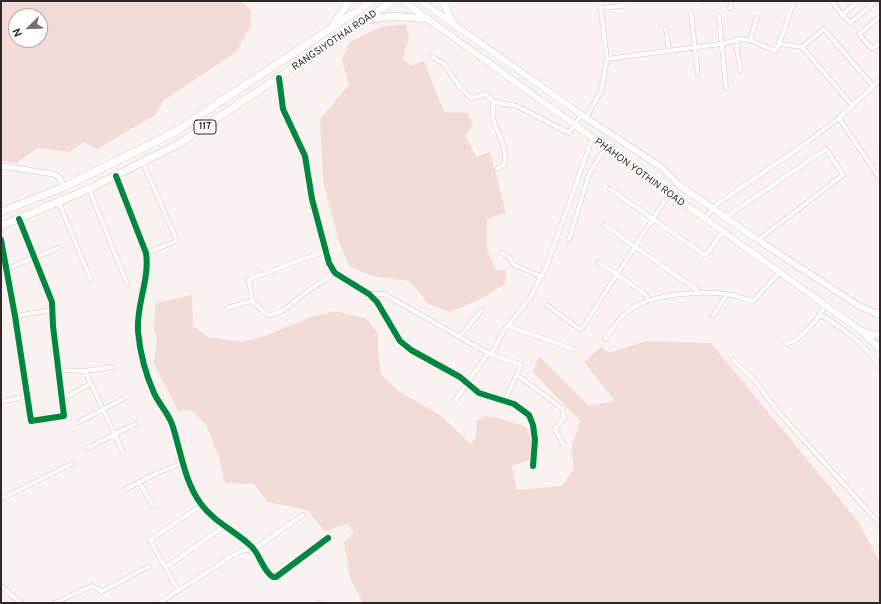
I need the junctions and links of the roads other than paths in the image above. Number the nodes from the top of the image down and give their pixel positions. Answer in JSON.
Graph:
{"nodes":[{"id":1,"x":350,"y":1,"type":"edge"},
{"id":2,"x":372,"y":1,"type":"edge"},
{"id":3,"x":393,"y":1,"type":"edge"},
{"id":4,"x":403,"y":1,"type":"edge"},
{"id":5,"x":421,"y":1,"type":"edge"},
{"id":6,"x":442,"y":1,"type":"edge"},
{"id":7,"x":600,"y":1,"type":"edge"},
{"id":8,"x":626,"y":1,"type":"edge"},
{"id":9,"x":731,"y":1,"type":"edge"},
{"id":10,"x":794,"y":1,"type":"edge"},
{"id":11,"x":831,"y":1,"type":"edge"},
{"id":12,"x":859,"y":1,"type":"edge"},
{"id":13,"x":876,"y":1,"type":"edge"},
{"id":14,"x":601,"y":8,"type":"junction"},
{"id":15,"x":730,"y":8,"type":"dead end"},
{"id":16,"x":691,"y":13,"type":"dead end"},
{"id":17,"x":842,"y":15,"type":"junction"},
{"id":18,"x":719,"y":16,"type":"dead end"},
{"id":19,"x":880,"y":17,"type":"edge"},
{"id":20,"x":757,"y":18,"type":"dead end"},
{"id":21,"x":428,"y":19,"type":"junction"},
{"id":22,"x":365,"y":21,"type":"junction"},
{"id":23,"x":453,"y":24,"type":"junction"},
{"id":24,"x":666,"y":29,"type":"dead end"},
{"id":25,"x":328,"y":30,"type":"junction"},
{"id":26,"x":736,"y":40,"type":"junction"},
{"id":27,"x":750,"y":40,"type":"junction"},
{"id":28,"x":880,"y":43,"type":"edge"},
{"id":29,"x":721,"y":44,"type":"junction"},
{"id":30,"x":779,"y":44,"type":"junction"},
{"id":31,"x":802,"y":47,"type":"junction"},
{"id":32,"x":696,"y":48,"type":"junction"},
{"id":33,"x":668,"y":51,"type":"junction"},
{"id":34,"x":431,"y":56,"type":"dead end"},
{"id":35,"x":607,"y":59,"type":"junction"},
{"id":36,"x":740,"y":70,"type":"dead end"},
{"id":37,"x":698,"y":74,"type":"dead end"},
{"id":38,"x":279,"y":78,"type":"junction"},
{"id":39,"x":880,"y":80,"type":"edge"},
{"id":40,"x":873,"y":86,"type":"junction"},
{"id":41,"x":726,"y":88,"type":"dead end"},
{"id":42,"x":494,"y":102,"type":"junction"},
{"id":43,"x":852,"y":105,"type":"junction"},
{"id":44,"x":584,"y":116,"type":"junction"},
{"id":45,"x":839,"y":118,"type":"junction"},
{"id":46,"x":574,"y":125,"type":"junction"},
{"id":47,"x":592,"y":139,"type":"junction"},
{"id":48,"x":605,"y":148,"type":"junction"},
{"id":49,"x":143,"y":163,"type":"junction"},
{"id":50,"x":1,"y":166,"type":"edge"},
{"id":51,"x":497,"y":169,"type":"dead end"},
{"id":52,"x":116,"y":176,"type":"junction"},
{"id":53,"x":880,"y":179,"type":"edge"},
{"id":54,"x":64,"y":187,"type":"junction"},
{"id":55,"x":89,"y":189,"type":"junction"},
{"id":56,"x":610,"y":189,"type":"dead end"},
{"id":57,"x":669,"y":194,"type":"junction"},
{"id":58,"x":59,"y":203,"type":"junction"},
{"id":59,"x":712,"y":208,"type":"junction"},
{"id":60,"x":1,"y":212,"type":"edge"},
{"id":61,"x":726,"y":217,"type":"junction"},
{"id":62,"x":19,"y":218,"type":"junction"},
{"id":63,"x":652,"y":218,"type":"junction"},
{"id":64,"x":704,"y":219,"type":"junction"},
{"id":65,"x":604,"y":225,"type":"dead end"},
{"id":66,"x":1,"y":226,"type":"edge"},
{"id":67,"x":722,"y":232,"type":"junction"},
{"id":68,"x":1,"y":240,"type":"edge"},
{"id":69,"x":569,"y":240,"type":"dead end"},
{"id":70,"x":758,"y":240,"type":"junction"},
{"id":71,"x":58,"y":248,"type":"dead end"},
{"id":72,"x":635,"y":248,"type":"junction"},
{"id":73,"x":326,"y":251,"type":"junction"},
{"id":74,"x":146,"y":253,"type":"junction"},
{"id":75,"x":501,"y":253,"type":"dead end"},
{"id":76,"x":34,"y":257,"type":"junction"},
{"id":77,"x":600,"y":262,"type":"dead end"},
{"id":78,"x":7,"y":269,"type":"junction"},
{"id":79,"x":336,"y":273,"type":"junction"},
{"id":80,"x":779,"y":273,"type":"junction"},
{"id":81,"x":618,"y":274,"type":"junction"},
{"id":82,"x":541,"y":276,"type":"junction"},
{"id":83,"x":91,"y":280,"type":"dead end"},
{"id":84,"x":127,"y":284,"type":"dead end"},
{"id":85,"x":697,"y":290,"type":"dead end"},
{"id":86,"x":369,"y":294,"type":"junction"},
{"id":87,"x":727,"y":294,"type":"junction"},
{"id":88,"x":649,"y":300,"type":"junction"},
{"id":89,"x":252,"y":301,"type":"junction"},
{"id":90,"x":547,"y":305,"type":"dead end"},
{"id":91,"x":825,"y":305,"type":"junction"},
{"id":92,"x":227,"y":308,"type":"dead end"},
{"id":93,"x":52,"y":310,"type":"junction"},
{"id":94,"x":482,"y":310,"type":"dead end"},
{"id":95,"x":878,"y":314,"type":"edge"},
{"id":96,"x":821,"y":315,"type":"junction"},
{"id":97,"x":15,"y":316,"type":"junction"},
{"id":98,"x":713,"y":316,"type":"dead end"},
{"id":99,"x":508,"y":326,"type":"junction"},
{"id":100,"x":863,"y":332,"type":"junction"},
{"id":101,"x":880,"y":336,"type":"edge"},
{"id":102,"x":459,"y":337,"type":"junction"},
{"id":103,"x":605,"y":339,"type":"dead end"},
{"id":104,"x":786,"y":344,"type":"dead end"},
{"id":105,"x":573,"y":349,"type":"dead end"},
{"id":106,"x":880,"y":349,"type":"edge"},
{"id":107,"x":489,"y":354,"type":"junction"},
{"id":108,"x":733,"y":360,"type":"dead end"},
{"id":109,"x":112,"y":367,"type":"dead end"},
{"id":110,"x":880,"y":368,"type":"edge"},
{"id":111,"x":58,"y":370,"type":"junction"},
{"id":112,"x":85,"y":371,"type":"junction"},
{"id":113,"x":517,"y":375,"type":"junction"},
{"id":114,"x":90,"y":384,"type":"junction"},
{"id":115,"x":468,"y":384,"type":"junction"},
{"id":116,"x":28,"y":396,"type":"junction"},
{"id":117,"x":62,"y":399,"type":"junction"},
{"id":118,"x":123,"y":399,"type":"dead end"},
{"id":119,"x":454,"y":401,"type":"dead end"},
{"id":120,"x":505,"y":401,"type":"junction"},
{"id":121,"x":1,"y":402,"type":"edge"},
{"id":122,"x":102,"y":410,"type":"junction"},
{"id":123,"x":80,"y":422,"type":"dead end"},
{"id":124,"x":136,"y":424,"type":"dead end"},
{"id":125,"x":114,"y":435,"type":"junction"},
{"id":126,"x":563,"y":444,"type":"dead end"},
{"id":127,"x":88,"y":448,"type":"dead end"},
{"id":128,"x":123,"y":452,"type":"dead end"},
{"id":129,"x":183,"y":463,"type":"junction"},
{"id":130,"x":71,"y":464,"type":"dead end"},
{"id":131,"x":533,"y":466,"type":"dead end"},
{"id":132,"x":139,"y":482,"type":"junction"},
{"id":133,"x":126,"y":489,"type":"dead end"},
{"id":134,"x":1,"y":499,"type":"edge"},
{"id":135,"x":202,"y":505,"type":"junction"},
{"id":136,"x":153,"y":506,"type":"dead end"},
{"id":137,"x":303,"y":515,"type":"dead end"},
{"id":138,"x":880,"y":524,"type":"edge"},
{"id":139,"x":224,"y":527,"type":"junction"},
{"id":140,"x":328,"y":538,"type":"dead end"},
{"id":141,"x":254,"y":548,"type":"junction"},
{"id":142,"x":149,"y":566,"type":"dead end"},
{"id":143,"x":166,"y":567,"type":"junction"},
{"id":144,"x":1,"y":586,"type":"edge"},
{"id":145,"x":178,"y":590,"type":"junction"},
{"id":146,"x":21,"y":603,"type":"edge"},
{"id":147,"x":54,"y":603,"type":"edge"},
{"id":148,"x":159,"y":603,"type":"edge"}],
"edges":[{"from":1,"to":25,"type":"main road"},
{"from":2,"to":25,"type":"main road","name":"RANGSIYOTHAI ROAD","number":"117"},
{"from":3,"to":22,"type":"main road","name":"RANGSIYOTHAI ROAD","number":"117"},
{"from":4,"to":21,"type":"main road","name":"PHAHON YOTHIN ROAD"},
{"from":5,"to":23,"type":"main road","name":"PHAHON YOTHIN ROAD"},
{"from":6,"to":23,"type":"main road"},
{"from":7,"to":14,"type":"street"},
{"from":8,"to":14,"type":"street"},
{"from":9,"to":15,"type":"street"},
{"from":10,"to":30,"type":"street"},
{"from":11,"to":17,"type":"street"},
{"from":12,"to":17,"type":"street"},
{"from":13,"to":17,"type":"street"},
{"from":14,"to":35,"type":"street"},
{"from":16,"to":32,"type":"street"},
{"from":18,"to":29,"type":"street"},
{"from":19,"to":28,"type":"street"},
{"from":20,"to":27,"type":"street"},
{"from":21,"to":22,"type":"main road"},
{"from":21,"to":46,"type":"main road","name":"PHAHON YOTHIN ROAD"},
{"from":22,"to":38,"type":"main road","name":"RANGSIYOTHAI ROAD","number":"117"},
{"from":23,"to":44,"type":"main road","name":"PHAHON YOTHIN ROAD"},
{"from":24,"to":33,"type":"street"},
{"from":25,"to":54,"type":"main road","name":"RANGSIYOTHAI ROAD","number":"117"},
{"from":26,"to":27,"type":"street"},
{"from":26,"to":29,"type":"street"},
{"from":26,"to":36,"type":"street"},
{"from":27,"to":30,"type":"street"},
{"from":29,"to":32,"type":"street"},
{"from":29,"to":41,"type":"street"},
{"from":30,"to":31,"type":"street"},
{"from":31,"to":40,"type":"street"},
{"from":31,"to":43,"type":"street"},
{"from":32,"to":33,"type":"street"},
{"from":32,"to":37,"type":"street"},
{"from":33,"to":35,"type":"street"},
{"from":34,"to":42,"type":"street"},
{"from":35,"to":44,"type":"street"},
{"from":38,"to":49,"type":"main road","name":"RANGSIYOTHAI ROAD","number":"117"},
{"from":38,"to":73,"type":"street"},
{"from":39,"to":40,"type":"street"},
{"from":40,"to":43,"type":"street"},
{"from":42,"to":46,"type":"street"},
{"from":42,"to":51,"type":"street"},
{"from":43,"to":45,"type":"street"},
{"from":44,"to":46,"type":"street"},
{"from":44,"to":59,"type":"main road","name":"PHAHON YOTHIN ROAD"},
{"from":45,"to":53,"type":"street"},
{"from":45,"to":59,"type":"street"},
{"from":46,"to":47,"type":"main road","name":"PHAHON YOTHIN ROAD"},
{"from":47,"to":48,"type":"main road","name":"PHAHON YOTHIN ROAD"},
{"from":47,"to":82,"type":"street"},
{"from":48,"to":57,"type":"main road","name":"PHAHON YOTHIN ROAD"},
{"from":48,"to":69,"type":"street"},
{"from":49,"to":52,"type":"main road","name":"RANGSIYOTHAI ROAD","number":"117"},
{"from":49,"to":74,"type":"street"},
{"from":50,"to":54,"type":"street"},
{"from":52,"to":55,"type":"main road","name":"RANGSIYOTHAI ROAD","number":"117"},
{"from":52,"to":74,"type":"street"},
{"from":54,"to":60,"type":"main road","name":"RANGSIYOTHAI ROAD","number":"117"},
{"from":55,"to":58,"type":"main road","name":"RANGSIYOTHAI ROAD","number":"117"},
{"from":55,"to":84,"type":"street"},
{"from":56,"to":63,"type":"street"},
{"from":57,"to":63,"type":"street"},
{"from":57,"to":64,"type":"main road","name":"PHAHON YOTHIN ROAD"},
{"from":58,"to":62,"type":"main road","name":"RANGSIYOTHAI ROAD","number":"117"},
{"from":58,"to":83,"type":"street"},
{"from":59,"to":61,"type":"main road","name":"PHAHON YOTHIN ROAD"},
{"from":59,"to":64,"type":"street"},
{"from":61,"to":70,"type":"main road","name":"PHAHON YOTHIN ROAD"},
{"from":61,"to":70,"type":"street"},
{"from":62,"to":66,"type":"main road","name":"RANGSIYOTHAI ROAD","number":"117"},
{"from":62,"to":76,"type":"street"},
{"from":63,"to":67,"type":"street"},
{"from":63,"to":72,"type":"street"},
{"from":64,"to":67,"type":"main road","name":"PHAHON YOTHIN ROAD"},
{"from":65,"to":72,"type":"street"},
{"from":67,"to":80,"type":"main road","name":"PHAHON YOTHIN ROAD"},
{"from":68,"to":78,"type":"street"},
{"from":70,"to":95,"type":"main road","name":"PHAHON YOTHIN ROAD"},
{"from":71,"to":76,"type":"street"},
{"from":72,"to":81,"type":"street"},
{"from":72,"to":85,"type":"street"},
{"from":73,"to":79,"type":"street"},
{"from":73,"to":89,"type":"street"},
{"from":74,"to":129,"type":"street"},
{"from":75,"to":82,"type":"street"},
{"from":76,"to":78,"type":"street"},
{"from":76,"to":93,"type":"street"},
{"from":77,"to":81,"type":"street"},
{"from":78,"to":97,"type":"street"},
{"from":79,"to":86,"type":"street"},
{"from":79,"to":89,"type":"street"},
{"from":80,"to":87,"type":"street"},
{"from":80,"to":91,"type":"main road","name":"PHAHON YOTHIN ROAD"},
{"from":81,"to":88,"type":"street"},
{"from":81,"to":90,"type":"street"},
{"from":82,"to":99,"type":"street"},
{"from":86,"to":102,"type":"street"},
{"from":86,"to":115,"type":"street"},
{"from":87,"to":88,"type":"street"},
{"from":87,"to":98,"type":"street"},
{"from":88,"to":103,"type":"street"},
{"from":89,"to":92,"type":"street"},
{"from":91,"to":96,"type":"street"},
{"from":91,"to":100,"type":"main road","name":"PHAHON YOTHIN ROAD"},
{"from":93,"to":97,"type":"street"},
{"from":93,"to":111,"type":"street"},
{"from":94,"to":102,"type":"street"},
{"from":96,"to":104,"type":"street"},
{"from":96,"to":110,"type":"street"},
{"from":97,"to":116,"type":"street"},
{"from":99,"to":105,"type":"street"},
{"from":99,"to":107,"type":"street"},
{"from":100,"to":101,"type":"main road","name":"PHAHON YOTHIN ROAD"},
{"from":100,"to":106,"type":"main road"},
{"from":102,"to":107,"type":"street"},
{"from":107,"to":113,"type":"street"},
{"from":107,"to":115,"type":"street"},
{"from":108,"to":138,"type":"street"},
{"from":109,"to":112,"type":"street"},
{"from":111,"to":112,"type":"street"},
{"from":111,"to":117,"type":"street"},
{"from":112,"to":114,"type":"street"},
{"from":113,"to":120,"type":"street"},
{"from":113,"to":126,"type":"street"},
{"from":114,"to":117,"type":"street"},
{"from":114,"to":122,"type":"street"},
{"from":115,"to":119,"type":"street"},
{"from":115,"to":120,"type":"street"},
{"from":116,"to":117,"type":"street"},
{"from":116,"to":121,"type":"street"},
{"from":118,"to":122,"type":"street"},
{"from":120,"to":131,"type":"street"},
{"from":122,"to":123,"type":"street"},
{"from":122,"to":125,"type":"street"},
{"from":124,"to":125,"type":"street"},
{"from":125,"to":127,"type":"street"},
{"from":125,"to":128,"type":"street"},
{"from":129,"to":132,"type":"street"},
{"from":129,"to":135,"type":"street"},
{"from":130,"to":134,"type":"street"},
{"from":132,"to":133,"type":"street"},
{"from":132,"to":136,"type":"street"},
{"from":135,"to":139,"type":"street"},
{"from":135,"to":143,"type":"street"},
{"from":137,"to":141,"type":"street"},
{"from":139,"to":141,"type":"street"},
{"from":139,"to":143,"type":"street"},
{"from":140,"to":141,"type":"street"},
{"from":141,"to":145,"type":"street"},
{"from":142,"to":147,"type":"street"},
{"from":143,"to":145,"type":"street"},
{"from":144,"to":146,"type":"street"},
{"from":145,"to":148,"type":"street"}]}
